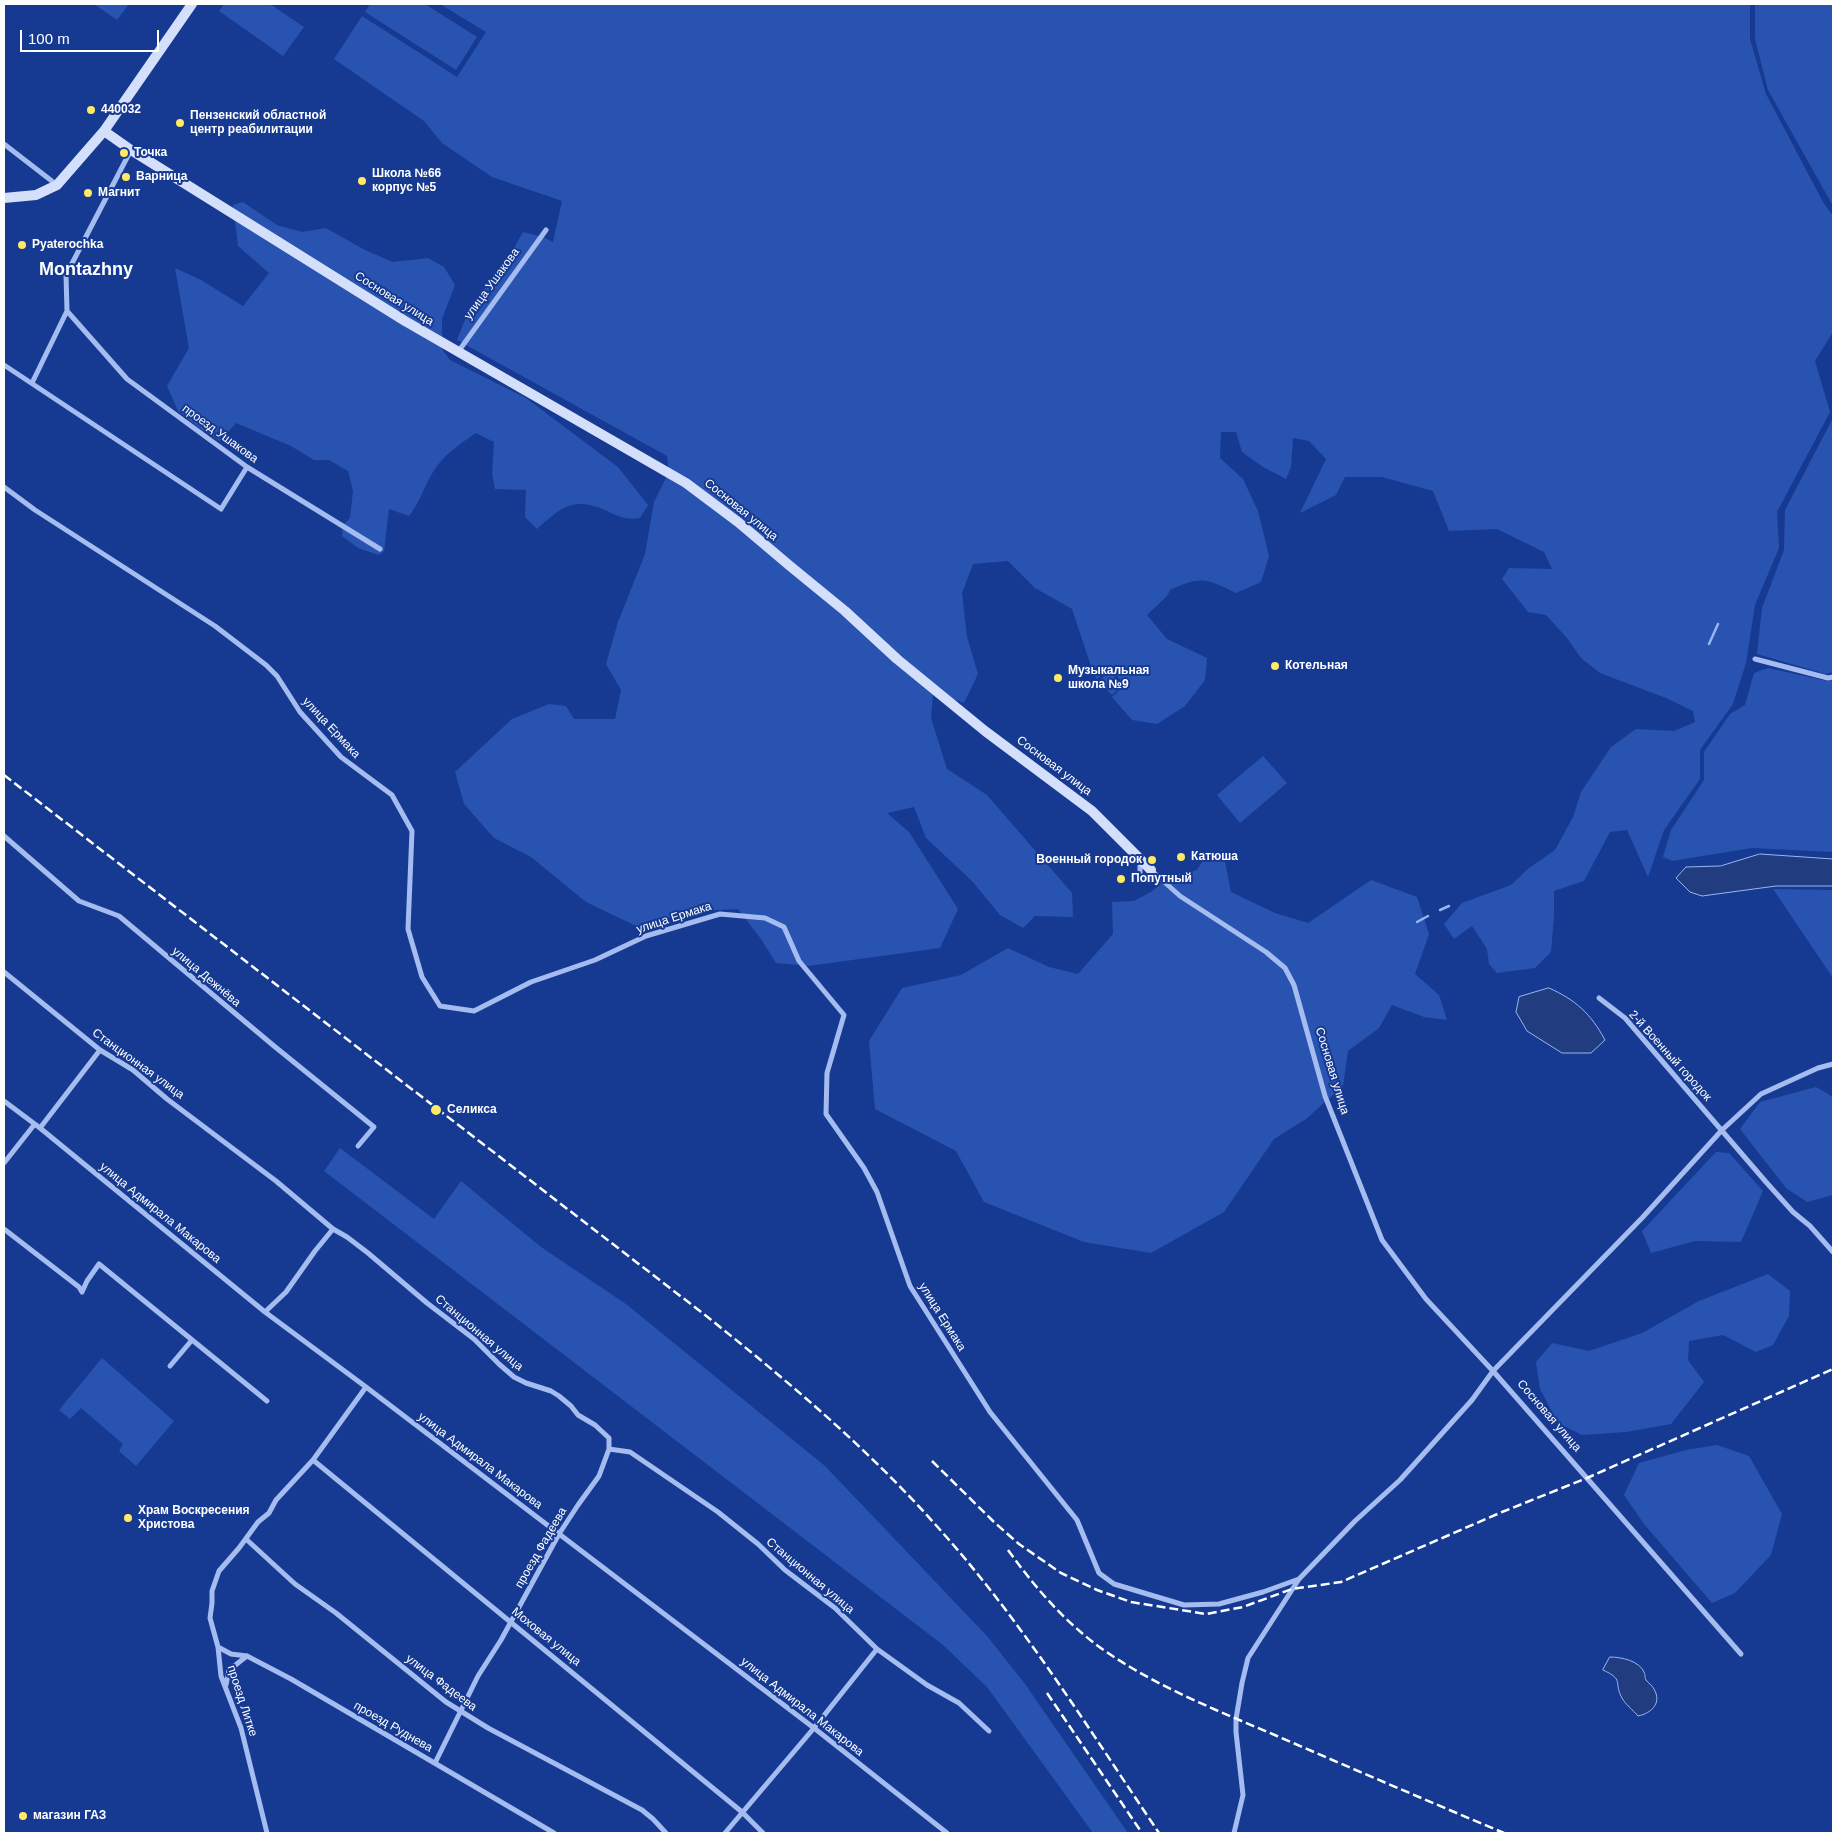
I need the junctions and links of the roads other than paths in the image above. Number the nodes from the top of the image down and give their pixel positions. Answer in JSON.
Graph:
{"nodes":[{"id":1,"x":192,"y":4,"type":"edge"},
{"id":2,"x":104,"y":131,"type":"junction"},
{"id":3,"x":4,"y":144,"type":"edge"},
{"id":4,"x":131,"y":150,"type":"junction"},
{"id":5,"x":57,"y":185,"type":"junction"},
{"id":6,"x":4,"y":198,"type":"edge"},
{"id":7,"x":546,"y":230,"type":"dead end"},
{"id":8,"x":67,"y":311,"type":"junction"},
{"id":9,"x":458,"y":352,"type":"junction"},
{"id":10,"x":4,"y":365,"type":"edge"},
{"id":11,"x":32,"y":383,"type":"junction"},
{"id":12,"x":247,"y":467,"type":"junction"},
{"id":13,"x":4,"y":487,"type":"edge"},
{"id":14,"x":380,"y":549,"type":"dead end"},
{"id":15,"x":1755,"y":659,"type":"dead end"},
{"id":16,"x":1833,"y":677,"type":"edge"},
{"id":17,"x":4,"y":836,"type":"edge"},
{"id":18,"x":1151,"y":870,"type":"joint"},
{"id":19,"x":4,"y":972,"type":"edge"},
{"id":20,"x":1600,"y":998,"type":"dead end"},
{"id":21,"x":100,"y":1050,"type":"junction"},
{"id":22,"x":1833,"y":1064,"type":"edge"},
{"id":23,"x":4,"y":1101,"type":"edge"},
{"id":24,"x":34,"y":1124,"type":"junction"},
{"id":25,"x":40,"y":1128,"type":"junction"},
{"id":26,"x":1722,"y":1130,"type":"junction"},
{"id":27,"x":358,"y":1146,"type":"dead end"},
{"id":28,"x":4,"y":1163,"type":"edge"},
{"id":29,"x":4,"y":1229,"type":"edge"},
{"id":30,"x":333,"y":1229,"type":"junction"},
{"id":31,"x":1833,"y":1252,"type":"edge"},
{"id":32,"x":265,"y":1312,"type":"junction"},
{"id":33,"x":192,"y":1340,"type":"junction"},
{"id":34,"x":170,"y":1366,"type":"dead end"},
{"id":35,"x":1493,"y":1371,"type":"junction"},
{"id":36,"x":366,"y":1387,"type":"junction"},
{"id":37,"x":267,"y":1401,"type":"dead end"},
{"id":38,"x":609,"y":1449,"type":"junction"},
{"id":39,"x":313,"y":1460,"type":"junction"},
{"id":40,"x":559,"y":1534,"type":"junction"},
{"id":41,"x":246,"y":1538,"type":"junction"},
{"id":42,"x":1299,"y":1579,"type":"junction"},
{"id":43,"x":510,"y":1621,"type":"junction"},
{"id":44,"x":218,"y":1647,"type":"junction"},
{"id":45,"x":877,"y":1649,"type":"junction"},
{"id":46,"x":1741,"y":1654,"type":"dead end"},
{"id":47,"x":248,"y":1656,"type":"junction"},
{"id":48,"x":226,"y":1686,"type":"junction"},
{"id":49,"x":460,"y":1711,"type":"junction"},
{"id":50,"x":814,"y":1728,"type":"junction"},
{"id":51,"x":989,"y":1731,"type":"dead end"},
{"id":52,"x":435,"y":1763,"type":"junction"},
{"id":53,"x":742,"y":1812,"type":"junction"},
{"id":54,"x":267,"y":1833,"type":"edge"},
{"id":55,"x":554,"y":1833,"type":"edge"},
{"id":56,"x":666,"y":1833,"type":"edge"},
{"id":57,"x":725,"y":1833,"type":"edge"},
{"id":58,"x":763,"y":1833,"type":"edge"},
{"id":59,"x":947,"y":1833,"type":"edge"},
{"id":60,"x":1234,"y":1833,"type":"edge"}],
"edges":[{"from":1,"to":2,"type":"street"},
{"from":2,"to":4,"type":"street","name":"Сосновая улица"},
{"from":2,"to":5,"type":"street"},
{"from":3,"to":5,"type":"street"},
{"from":4,"to":8,"type":"street"},
{"from":4,"to":9,"type":"street","name":"Сосновая улица"},
{"from":5,"to":6,"type":"street"},
{"from":7,"to":9,"type":"street","name":"улица Ушакова"},
{"from":8,"to":11,"type":"street"},
{"from":8,"to":12,"type":"street","name":"проезд Ушакова"},
{"from":9,"to":18,"type":"street","name":"Сосновая улица"},
{"from":10,"to":11,"type":"street"},
{"from":11,"to":12,"type":"street"},
{"from":12,"to":14,"type":"street","name":"проезд Ушакова"},
{"from":13,"to":42,"type":"street","name":"улица Ермака"},
{"from":15,"to":16,"type":"street"},
{"from":17,"to":27,"type":"street","name":"улица Дежнёва"},
{"from":18,"to":35,"type":"street","name":"Сосновая улица"},
{"from":19,"to":21,"type":"street","name":"Станционная улица"},
{"from":20,"to":26,"type":"street","name":"2-й Военный городок"},
{"from":21,"to":25,"type":"street"},
{"from":21,"to":30,"type":"street","name":"Станционная улица"},
{"from":22,"to":26,"type":"street"},
{"from":23,"to":24,"type":"street","name":"улица Адмирала Макарова"},
{"from":24,"to":25,"type":"street","name":"улица Адмирала Макарова"},
{"from":24,"to":28,"type":"street"},
{"from":25,"to":32,"type":"street","name":"улица Адмирала Макарова"},
{"from":26,"to":31,"type":"street","name":"2-й Военный городок"},
{"from":26,"to":35,"type":"street"},
{"from":29,"to":33,"type":"street"},
{"from":30,"to":32,"type":"street"},
{"from":30,"to":38,"type":"street","name":"Станционная улица"},
{"from":32,"to":36,"type":"street","name":"улица Адмирала Макарова"},
{"from":33,"to":34,"type":"street"},
{"from":33,"to":37,"type":"street"},
{"from":35,"to":42,"type":"street"},
{"from":35,"to":46,"type":"street","name":"Сосновая улица"},
{"from":36,"to":39,"type":"street","name":"проезд Литке"},
{"from":36,"to":40,"type":"street","name":"улица Адмирала Макарова"},
{"from":38,"to":40,"type":"street","name":"проезд Фадеева"},
{"from":38,"to":45,"type":"street","name":"Станционная улица"},
{"from":39,"to":41,"type":"street","name":"проезд Литке"},
{"from":39,"to":43,"type":"street","name":"Моховая улица"},
{"from":40,"to":43,"type":"street","name":"проезд Фадеева"},
{"from":40,"to":50,"type":"street","name":"улица Адмирала Макарова"},
{"from":41,"to":44,"type":"street","name":"проезд Литке"},
{"from":41,"to":49,"type":"street","name":"улица Фадеева"},
{"from":42,"to":60,"type":"street"},
{"from":43,"to":49,"type":"street","name":"проезд Фадеева"},
{"from":43,"to":53,"type":"street","name":"Моховая улица"},
{"from":44,"to":47,"type":"street","name":"проезд Руднева"},
{"from":44,"to":48,"type":"street","name":"проезд Литке"},
{"from":45,"to":50,"type":"street"},
{"from":45,"to":51,"type":"street","name":"Станционная улица"},
{"from":47,"to":48,"type":"street"},
{"from":47,"to":52,"type":"street","name":"проезд Руднева"},
{"from":48,"to":54,"type":"street","name":"проезд Литке"},
{"from":49,"to":52,"type":"street","name":"проезд Фадеева"},
{"from":49,"to":56,"type":"street","name":"улица Фадеева"},
{"from":50,"to":53,"type":"street"},
{"from":50,"to":59,"type":"street","name":"улица Адмирала Макарова"},
{"from":52,"to":55,"type":"street","name":"проезд Руднева"},
{"from":53,"to":57,"type":"street"},
{"from":53,"to":58,"type":"street","name":"Моховая улица"}]}
